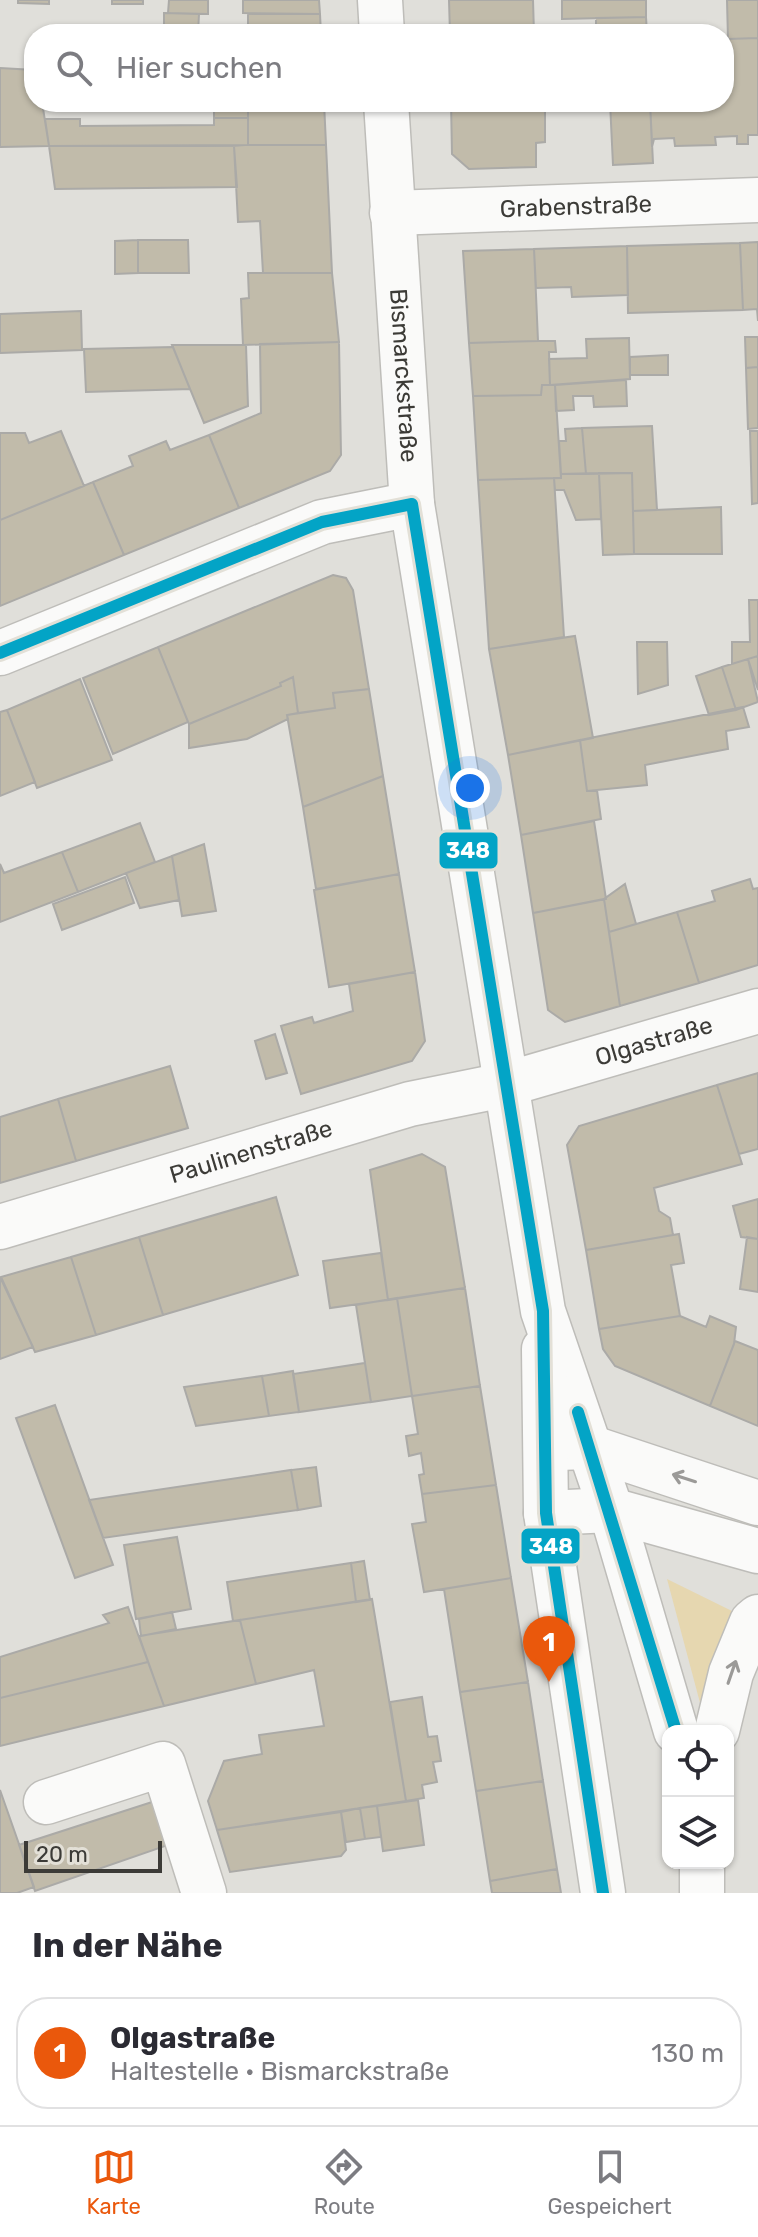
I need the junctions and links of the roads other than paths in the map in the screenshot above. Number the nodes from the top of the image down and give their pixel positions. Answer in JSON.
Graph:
{"nodes":[{"id":1,"x":380,"y":0,"type":"edge"},
{"id":2,"x":381,"y":24,"type":"edge"},
{"id":3,"x":387,"y":112,"type":"edge"},
{"id":4,"x":758,"y":200,"type":"edge"},
{"id":5,"x":392,"y":213,"type":"junction"},
{"id":6,"x":412,"y":504,"type":"junction"},
{"id":7,"x":0,"y":653,"type":"edge"},
{"id":8,"x":758,"y":1011,"type":"edge"},
{"id":9,"x":504,"y":1085,"type":"junction"},
{"id":10,"x":0,"y":1227,"type":"edge"},
{"id":11,"x":543,"y":1311,"type":"junction"},
{"id":12,"x":589,"y":1447,"type":"junction"},
{"id":13,"x":544,"y":1449,"type":"junction"},
{"id":14,"x":758,"y":1503,"type":"edge"},
{"id":15,"x":611,"y":1510,"type":"junction"},
{"id":16,"x":546,"y":1513,"type":"junction"},
{"id":17,"x":758,"y":1551,"type":"edge"},
{"id":18,"x":758,"y":1617,"type":"edge"},
{"id":19,"x":674,"y":1725,"type":"edge"},
{"id":20,"x":718,"y":1725,"type":"edge"},
{"id":21,"x":46,"y":1802,"type":"dead end"},
{"id":22,"x":702,"y":1869,"type":"edge"},
{"id":23,"x":204,"y":1893,"type":"edge"},
{"id":24,"x":603,"y":1893,"type":"edge"},
{"id":25,"x":702,"y":1893,"type":"edge"}],
"edges":[{"from":1,"to":2,"type":"main road"},
{"from":3,"to":5,"type":"main road","name":"Bismarckstraße"},
{"from":4,"to":5,"type":"main road","name":"Grabenstraße"},
{"from":5,"to":6,"type":"main road","name":"Bismarckstraße"},
{"from":6,"to":7,"type":"main road"},
{"from":6,"to":9,"type":"main road","name":"Bismarckstraße"},
{"from":8,"to":9,"type":"main road","name":"Olgastraße"},
{"from":9,"to":10,"type":"main road","name":"Paulinenstraße"},
{"from":9,"to":11,"type":"main road","name":"Bismarckstraße"},
{"from":11,"to":12,"type":"main road","name":"Bismarckstraße"},
{"from":11,"to":13,"type":"main road","name":"Bismarckstraße"},
{"from":12,"to":13,"type":"main road"},
{"from":14,"to":12,"type":"main road","one_way":true},
{"from":12,"to":15,"type":"main road","name":"Bismarckstraße"},
{"from":13,"to":16,"type":"main road","name":"Bismarckstraße"},
{"from":15,"to":16,"type":"main road"},
{"from":15,"to":17,"type":"main road"},
{"from":15,"to":19,"type":"main road","name":"Bismarckstraße"},
{"from":16,"to":24,"type":"main road","name":"Bismarckstraße"},
{"from":20,"to":18,"type":"main road","one_way":true},
{"from":21,"to":23,"type":"main road"},
{"from":22,"to":25,"type":"main road"}]}
